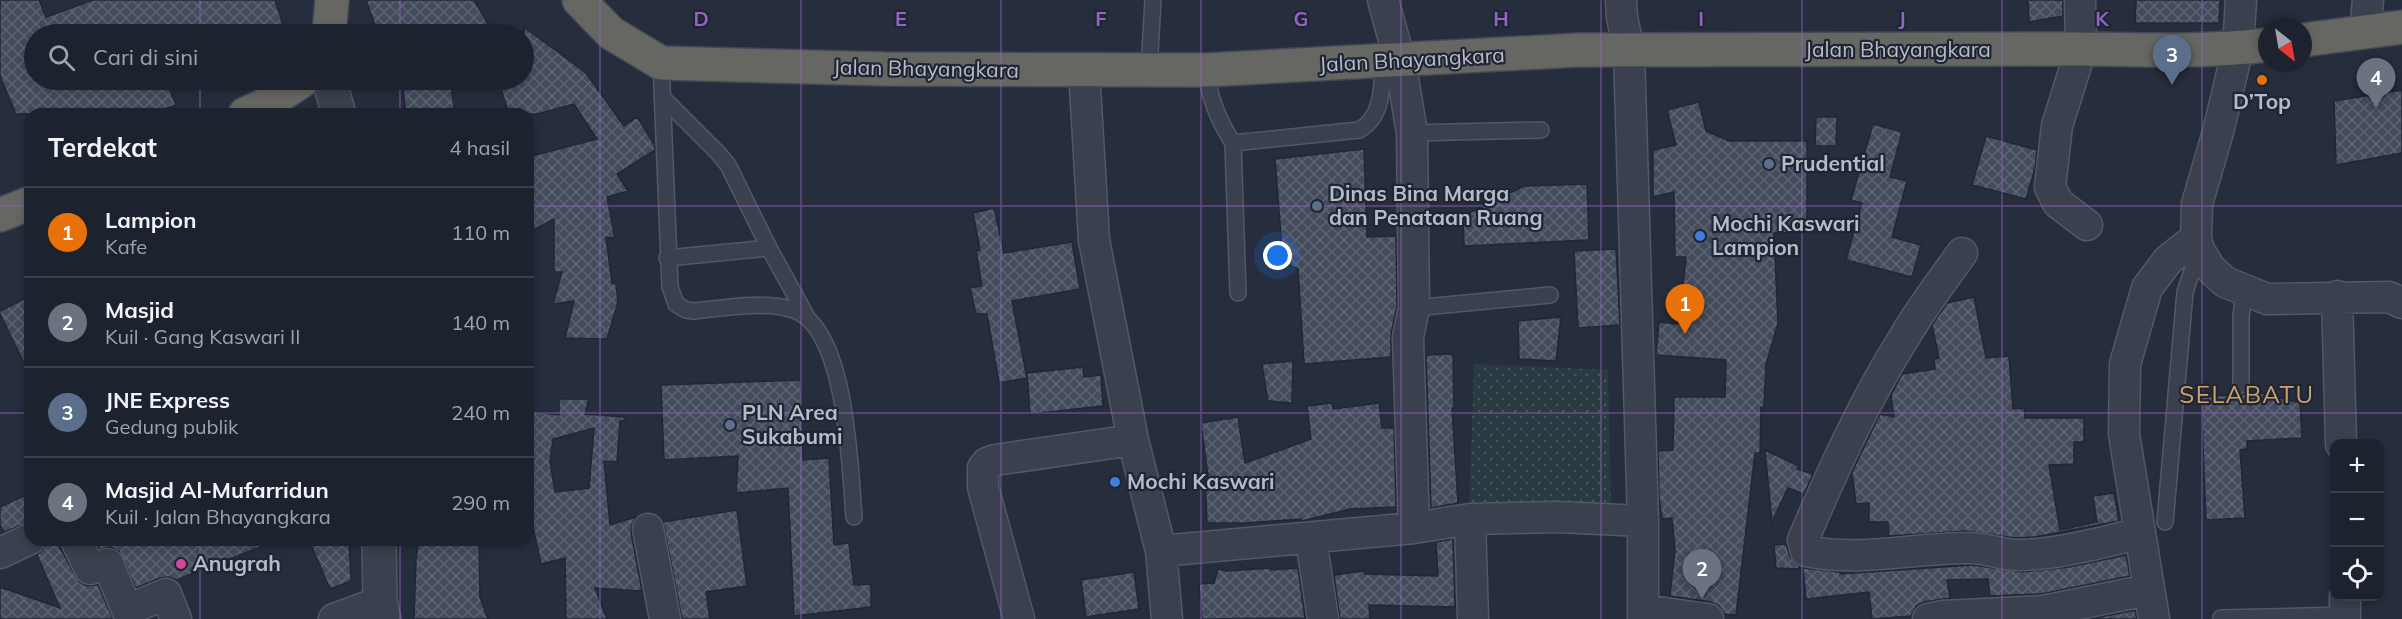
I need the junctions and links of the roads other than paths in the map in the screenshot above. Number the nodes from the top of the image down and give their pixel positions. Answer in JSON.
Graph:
{"nodes":[{"id":1,"x":333,"y":0,"type":"edge"},
{"id":2,"x":579,"y":0,"type":"edge"},
{"id":3,"x":1153,"y":0,"type":"edge"},
{"id":4,"x":1383,"y":0,"type":"edge"},
{"id":5,"x":1621,"y":0,"type":"edge"},
{"id":6,"x":2080,"y":0,"type":"edge"},
{"id":7,"x":2241,"y":0,"type":"edge"},
{"id":8,"x":2368,"y":0,"type":"edge"},
{"id":9,"x":330,"y":24,"type":"edge"},
{"id":10,"x":2402,"y":27,"type":"edge"},
{"id":11,"x":2365,"y":32,"type":"junction"},
{"id":12,"x":2312,"y":39,"type":"edge"},
{"id":13,"x":2253,"y":46,"type":"edge"},
{"id":14,"x":2081,"y":49,"type":"junction"},
{"id":15,"x":1629,"y":51,"type":"junction"},
{"id":16,"x":1391,"y":62,"type":"junction"},
{"id":17,"x":661,"y":63,"type":"junction"},
{"id":18,"x":1084,"y":70,"type":"junction"},
{"id":19,"x":1149,"y":70,"type":"junction"},
{"id":20,"x":1206,"y":70,"type":"junction"},
{"id":21,"x":288,"y":90,"type":"edge"},
{"id":22,"x":332,"y":90,"type":"edge"},
{"id":23,"x":662,"y":97,"type":"junction"},
{"id":24,"x":258,"y":108,"type":"edge"},
{"id":25,"x":337,"y":108,"type":"edge"},
{"id":26,"x":1541,"y":130,"type":"dead end"},
{"id":27,"x":1412,"y":133,"type":"junction"},
{"id":28,"x":1233,"y":143,"type":"junction"},
{"id":29,"x":24,"y":205,"type":"edge"},
{"id":30,"x":0,"y":215,"type":"edge"},
{"id":31,"x":2087,"y":225,"type":"dead end"},
{"id":32,"x":2198,"y":244,"type":"junction"},
{"id":33,"x":769,"y":248,"type":"junction"},
{"id":34,"x":1962,"y":253,"type":"dead end"},
{"id":35,"x":668,"y":258,"type":"junction"},
{"id":36,"x":2244,"y":290,"type":"junction"},
{"id":37,"x":1238,"y":294,"type":"dead end"},
{"id":38,"x":1550,"y":295,"type":"dead end"},
{"id":39,"x":2337,"y":296,"type":"junction"},
{"id":40,"x":2402,"y":303,"type":"edge"},
{"id":41,"x":1414,"y":308,"type":"junction"},
{"id":42,"x":807,"y":317,"type":"junction"},
{"id":43,"x":2241,"y":385,"type":"dead end"},
{"id":44,"x":2341,"y":439,"type":"edge"},
{"id":45,"x":1133,"y":440,"type":"junction"},
{"id":46,"x":854,"y":517,"type":"dead end"},
{"id":47,"x":1470,"y":519,"type":"junction"},
{"id":48,"x":1643,"y":521,"type":"junction"},
{"id":49,"x":1414,"y":528,"type":"junction"},
{"id":50,"x":2152,"y":528,"type":"junction"},
{"id":51,"x":648,"y":530,"type":"dead end"},
{"id":52,"x":1311,"y":538,"type":"junction"},
{"id":53,"x":24,"y":542,"type":"edge"},
{"id":54,"x":79,"y":546,"type":"edge"},
{"id":55,"x":379,"y":546,"type":"edge"},
{"id":56,"x":1161,"y":551,"type":"junction"},
{"id":57,"x":0,"y":553,"type":"edge"},
{"id":58,"x":2148,"y":590,"type":"junction"},
{"id":59,"x":382,"y":610,"type":"edge"},
{"id":60,"x":2345,"y":610,"type":"edge"},
{"id":61,"x":1643,"y":614,"type":"edge"},
{"id":62,"x":2221,"y":618,"type":"edge"},
{"id":63,"x":176,"y":619,"type":"edge"},
{"id":64,"x":334,"y":619,"type":"edge"},
{"id":65,"x":665,"y":619,"type":"edge"},
{"id":66,"x":1019,"y":619,"type":"edge"},
{"id":67,"x":1167,"y":619,"type":"edge"},
{"id":68,"x":1323,"y":619,"type":"edge"},
{"id":69,"x":1473,"y":619,"type":"edge"},
{"id":70,"x":1708,"y":619,"type":"edge"},
{"id":71,"x":1928,"y":619,"type":"edge"},
{"id":72,"x":2154,"y":619,"type":"edge"}],
"edges":[{"from":1,"to":9,"type":"highway"},
{"from":2,"to":17,"type":"highway","name":"Jalan Bhayangkara"},
{"from":3,"to":19,"type":"lane"},
{"from":4,"to":16,"type":"street"},
{"from":5,"to":15,"type":"street"},
{"from":6,"to":14,"type":"street"},
{"from":7,"to":13,"type":"street"},
{"from":8,"to":11,"type":"street"},
{"from":10,"to":11,"type":"highway"},
{"from":11,"to":12,"type":"highway"},
{"from":13,"to":14,"type":"highway","name":"Jalan Bhayangkara"},
{"from":13,"to":32,"type":"street"},
{"from":14,"to":15,"type":"highway","name":"Jalan Bhayangkara"},
{"from":14,"to":31,"type":"street"},
{"from":15,"to":16,"type":"highway","name":"Jalan Bhayangkara"},
{"from":15,"to":48,"type":"street"},
{"from":16,"to":20,"type":"highway","name":"Jalan Bhayangkara"},
{"from":16,"to":27,"type":"street"},
{"from":16,"to":28,"type":"lane"},
{"from":17,"to":18,"type":"highway","name":"Jalan Bhayangkara"},
{"from":17,"to":23,"type":"lane"},
{"from":18,"to":19,"type":"highway","name":"Jalan Bhayangkara"},
{"from":18,"to":45,"type":"street"},
{"from":19,"to":20,"type":"highway","name":"Jalan Bhayangkara"},
{"from":20,"to":28,"type":"lane"},
{"from":21,"to":24,"type":"highway"},
{"from":22,"to":25,"type":"street"},
{"from":23,"to":33,"type":"lane"},
{"from":23,"to":35,"type":"lane"},
{"from":26,"to":27,"type":"lane"},
{"from":27,"to":41,"type":"street"},
{"from":28,"to":37,"type":"lane"},
{"from":29,"to":30,"type":"highway"},
{"from":32,"to":36,"type":"street"},
{"from":32,"to":50,"type":"lane"},
{"from":32,"to":50,"type":"street"},
{"from":33,"to":35,"type":"lane"},
{"from":33,"to":42,"type":"lane"},
{"from":34,"to":50,"type":"street"},
{"from":35,"to":42,"type":"lane"},
{"from":36,"to":39,"type":"street"},
{"from":36,"to":43,"type":"lane"},
{"from":38,"to":41,"type":"lane"},
{"from":39,"to":40,"type":"street"},
{"from":39,"to":44,"type":"street"},
{"from":41,"to":49,"type":"street"},
{"from":42,"to":46,"type":"lane"},
{"from":45,"to":56,"type":"street"},
{"from":45,"to":66,"type":"street"},
{"from":47,"to":48,"type":"street"},
{"from":47,"to":49,"type":"street"},
{"from":47,"to":69,"type":"street"},
{"from":48,"to":61,"type":"street"},
{"from":49,"to":52,"type":"street"},
{"from":50,"to":58,"type":"street"},
{"from":51,"to":65,"type":"street"},
{"from":52,"to":56,"type":"street"},
{"from":52,"to":68,"type":"street"},
{"from":53,"to":57,"type":"street"},
{"from":54,"to":63,"type":"street"},
{"from":55,"to":59,"type":"street"},
{"from":56,"to":67,"type":"street"},
{"from":58,"to":71,"type":"street"},
{"from":58,"to":72,"type":"street"},
{"from":59,"to":64,"type":"street"},
{"from":60,"to":62,"type":"lane"},
{"from":61,"to":70,"type":"street"}]}
